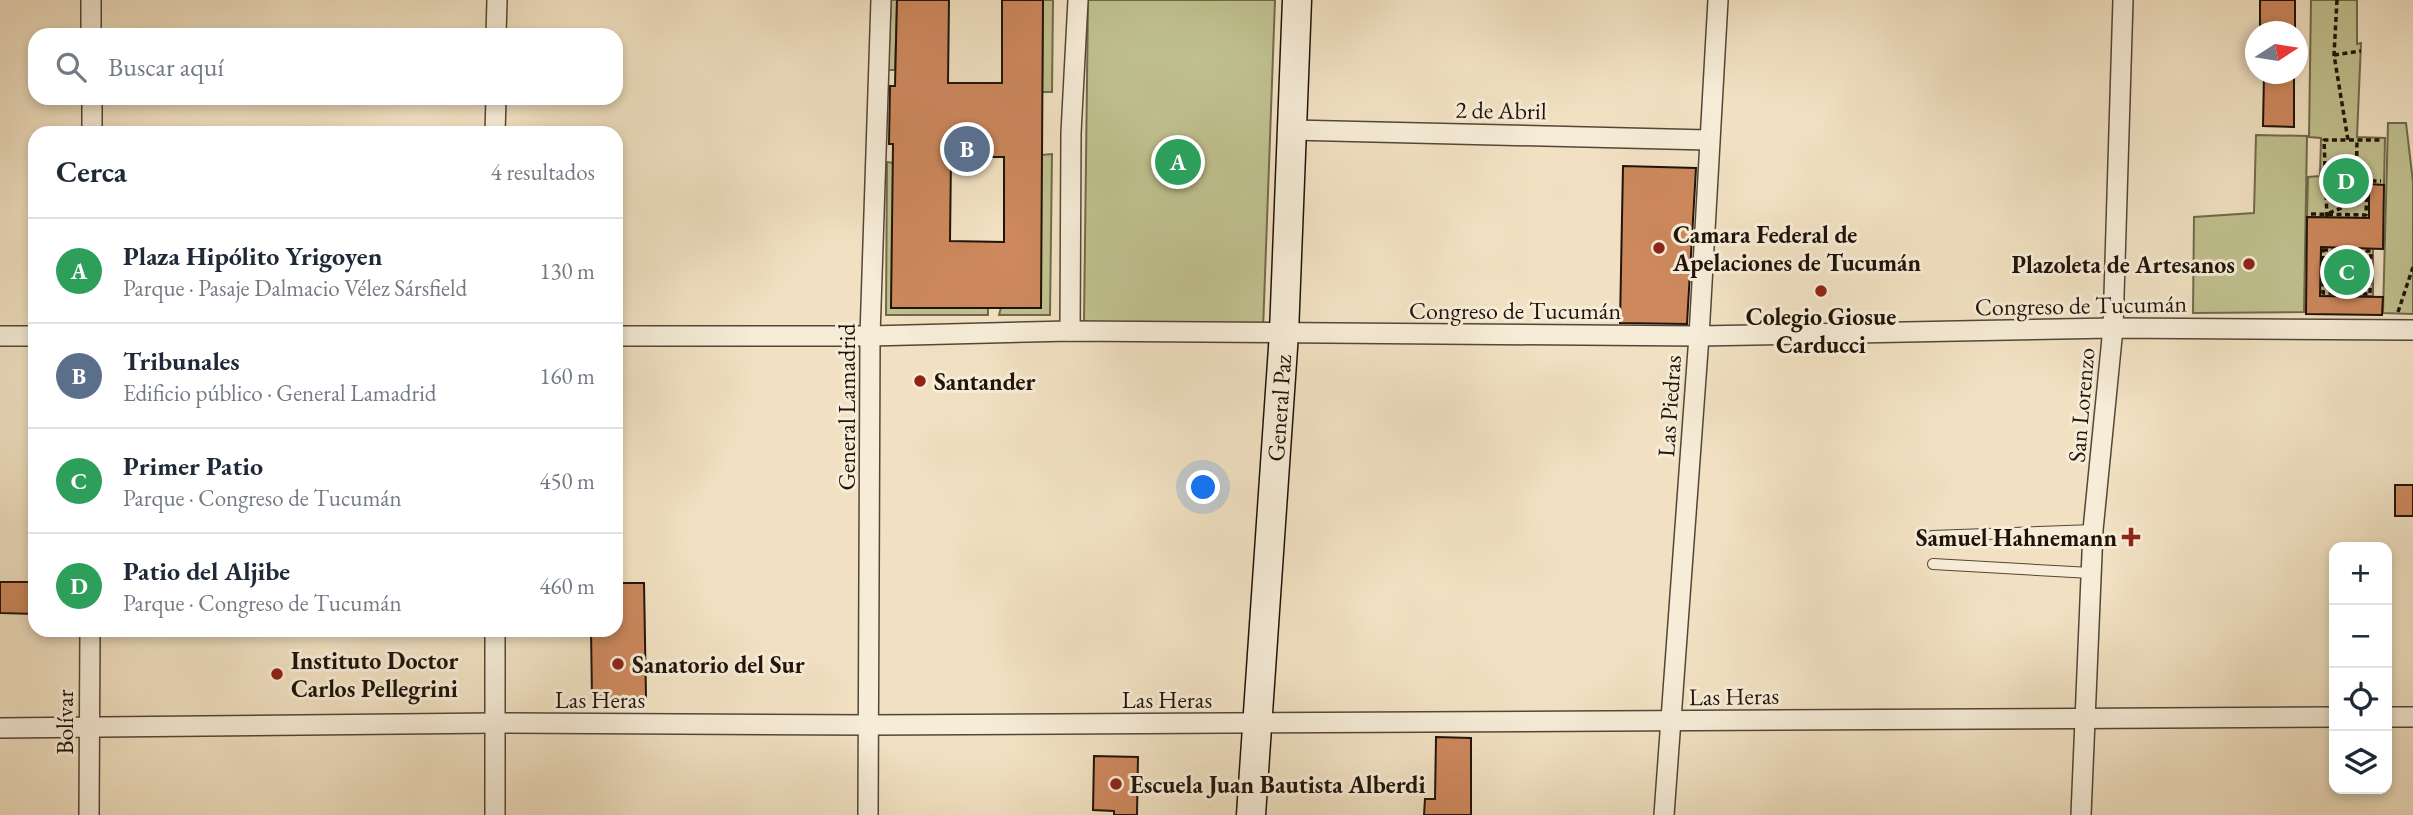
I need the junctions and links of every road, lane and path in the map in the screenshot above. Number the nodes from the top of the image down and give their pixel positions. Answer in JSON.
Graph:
{"nodes":[{"id":1,"x":91,"y":0,"type":"edge"},
{"id":2,"x":497,"y":0,"type":"edge"},
{"id":3,"x":881,"y":0,"type":"edge"},
{"id":4,"x":1078,"y":0,"type":"edge"},
{"id":5,"x":1297,"y":0,"type":"edge"},
{"id":6,"x":1717,"y":0,"type":"edge"},
{"id":7,"x":2123,"y":0,"type":"edge"},
{"id":8,"x":2337,"y":0,"type":"edge"},
{"id":9,"x":91,"y":28,"type":"edge"},
{"id":10,"x":496,"y":28,"type":"edge"},
{"id":11,"x":2361,"y":51,"type":"dead end"},
{"id":12,"x":2334,"y":55,"type":"junction"},
{"id":13,"x":92,"y":105,"type":"edge"},
{"id":14,"x":496,"y":105,"type":"edge"},
{"id":15,"x":92,"y":126,"type":"edge"},
{"id":16,"x":495,"y":126,"type":"edge"},
{"id":17,"x":1292,"y":130,"type":"junction"},
{"id":18,"x":1708,"y":140,"type":"junction"},
{"id":19,"x":2348,"y":140,"type":"junction"},
{"id":20,"x":2357,"y":140,"type":"junction"},
{"id":21,"x":2380,"y":140,"type":"dead end"},
{"id":22,"x":2327,"y":173,"type":"junction"},
{"id":23,"x":2357,"y":174,"type":"junction"},
{"id":24,"x":2381,"y":181,"type":"dead end"},
{"id":25,"x":2358,"y":199,"type":"junction"},
{"id":26,"x":2366,"y":200,"type":"junction"},
{"id":27,"x":2311,"y":214,"type":"dead end"},
{"id":28,"x":2327,"y":216,"type":"junction"},
{"id":29,"x":2346,"y":249,"type":"junction"},
{"id":30,"x":2413,"y":267,"type":"edge"},
{"id":31,"x":2345,"y":295,"type":"junction"},
{"id":32,"x":2113,"y":328,"type":"junction"},
{"id":33,"x":2392,"y":330,"type":"junction"},
{"id":34,"x":2413,"y":330,"type":"edge"},
{"id":35,"x":1070,"y":331,"type":"junction"},
{"id":36,"x":1284,"y":333,"type":"junction"},
{"id":37,"x":0,"y":336,"type":"edge"},
{"id":38,"x":28,"y":336,"type":"edge"},
{"id":39,"x":623,"y":336,"type":"edge"},
{"id":40,"x":870,"y":336,"type":"junction"},
{"id":41,"x":1699,"y":336,"type":"junction"},
{"id":42,"x":2093,"y":530,"type":"junction"},
{"id":43,"x":1932,"y":536,"type":"dead end"},
{"id":44,"x":1933,"y":564,"type":"dead end"},
{"id":45,"x":2091,"y":573,"type":"junction"},
{"id":46,"x":90,"y":637,"type":"edge"},
{"id":47,"x":495,"y":637,"type":"edge"},
{"id":48,"x":2085,"y":717,"type":"junction"},
{"id":49,"x":2329,"y":717,"type":"edge"},
{"id":50,"x":2392,"y":717,"type":"edge"},
{"id":51,"x":2413,"y":717,"type":"edge"},
{"id":52,"x":1671,"y":721,"type":"junction"},
{"id":53,"x":1257,"y":722,"type":"junction"},
{"id":54,"x":496,"y":723,"type":"junction"},
{"id":55,"x":870,"y":725,"type":"junction"},
{"id":56,"x":0,"y":728,"type":"edge"},
{"id":57,"x":88,"y":728,"type":"junction"},
{"id":58,"x":89,"y":815,"type":"edge"},
{"id":59,"x":495,"y":815,"type":"edge"},
{"id":60,"x":868,"y":815,"type":"edge"},
{"id":61,"x":1251,"y":815,"type":"edge"},
{"id":62,"x":1664,"y":815,"type":"edge"},
{"id":63,"x":2081,"y":815,"type":"edge"}],
"edges":[{"from":1,"to":9,"type":"street"},
{"from":2,"to":10,"type":"street"},
{"from":3,"to":40,"type":"street","name":"General Lamadrid"},
{"from":4,"to":35,"type":"street"},
{"from":5,"to":17,"type":"street","name":"General Paz"},
{"from":6,"to":18,"type":"street","name":"Las Piedras"},
{"from":7,"to":32,"type":"street","name":"San Lorenzo"},
{"from":8,"to":12,"type":"path"},
{"from":11,"to":12,"type":"path"},
{"from":12,"to":19,"type":"path"},
{"from":13,"to":15,"type":"street"},
{"from":14,"to":16,"type":"street"},
{"from":17,"to":18,"type":"street","name":"2 de Abril"},
{"from":17,"to":36,"type":"street","name":"General Paz"},
{"from":18,"to":41,"type":"street","name":"Las Piedras"},
{"from":19,"to":20,"type":"path"},
{"from":19,"to":22,"type":"path"},
{"from":20,"to":21,"type":"path"},
{"from":20,"to":23,"type":"path"},
{"from":22,"to":23,"type":"path"},
{"from":22,"to":28,"type":"path"},
{"from":23,"to":25,"type":"path"},
{"from":24,"to":26,"type":"path"},
{"from":25,"to":26,"type":"path"},
{"from":25,"to":28,"type":"path"},
{"from":26,"to":28,"type":"path"},
{"from":27,"to":28,"type":"path"},
{"from":29,"to":31,"type":"path"},
{"from":29,"to":31,"type":"path"},
{"from":29,"to":31,"type":"path"},
{"from":30,"to":33,"type":"path"},
{"from":32,"to":33,"type":"street","name":"Congreso de Tucumán"},
{"from":32,"to":41,"type":"street","name":"Congreso de Tucumán"},
{"from":32,"to":42,"type":"street","name":"San Lorenzo"},
{"from":33,"to":34,"type":"street","name":"Congreso de Tucumán"},
{"from":35,"to":36,"type":"street","name":"Congreso de Tucumán"},
{"from":35,"to":40,"type":"street","name":"Congreso de Tucumán"},
{"from":36,"to":41,"type":"street","name":"Congreso de Tucumán"},
{"from":36,"to":53,"type":"street","name":"General Paz"},
{"from":37,"to":38,"type":"street"},
{"from":39,"to":40,"type":"street","name":"Congreso de Tucumán"},
{"from":40,"to":55,"type":"street","name":"General Lamadrid"},
{"from":41,"to":52,"type":"street","name":"Las Piedras"},
{"from":42,"to":43,"type":"lane"},
{"from":42,"to":45,"type":"street","name":"San Lorenzo"},
{"from":44,"to":45,"type":"lane"},
{"from":45,"to":48,"type":"street","name":"San Lorenzo"},
{"from":46,"to":57,"type":"street","name":"Bolívar"},
{"from":47,"to":54,"type":"street"},
{"from":48,"to":49,"type":"street","name":"Las Heras"},
{"from":48,"to":52,"type":"street","name":"Las Heras"},
{"from":48,"to":63,"type":"street","name":"San Lorenzo"},
{"from":50,"to":51,"type":"street"},
{"from":52,"to":53,"type":"street","name":"Las Heras"},
{"from":52,"to":62,"type":"street","name":"Las Piedras"},
{"from":53,"to":55,"type":"street","name":"Las Heras"},
{"from":53,"to":61,"type":"street","name":"General Paz"},
{"from":54,"to":55,"type":"street","name":"Las Heras"},
{"from":54,"to":57,"type":"street","name":"Las Heras"},
{"from":54,"to":59,"type":"street"},
{"from":55,"to":60,"type":"street","name":"General Lamadrid"},
{"from":56,"to":57,"type":"street","name":"Las Heras"},
{"from":57,"to":58,"type":"street","name":"Bolívar"}]}
